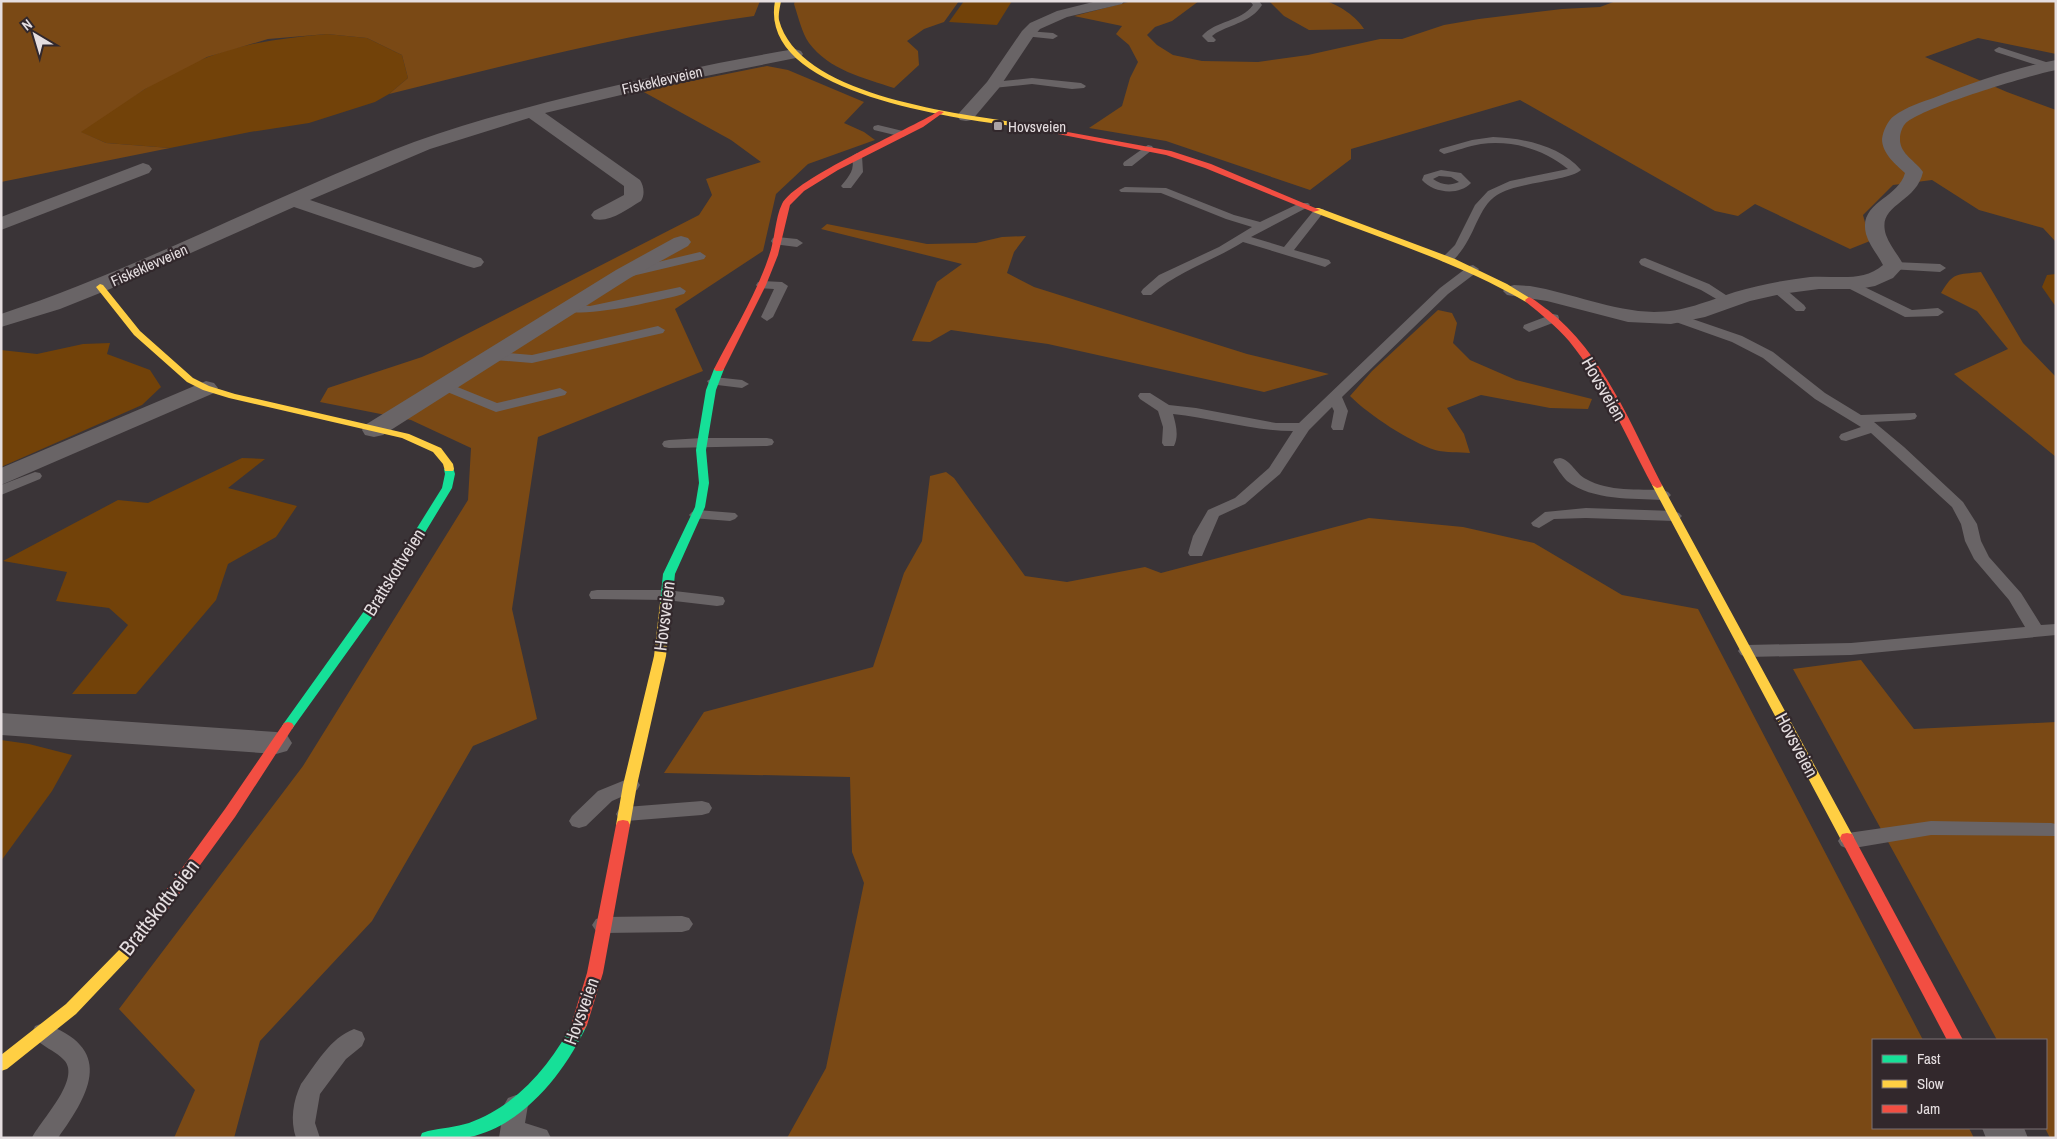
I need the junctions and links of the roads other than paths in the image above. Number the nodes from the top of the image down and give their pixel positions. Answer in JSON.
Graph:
{"nodes":[{"id":1,"x":778,"y":1,"type":"edge"},
{"id":2,"x":1117,"y":1,"type":"edge"},
{"id":3,"x":1254,"y":1,"type":"edge"},
{"id":4,"x":1028,"y":34,"type":"junction"},
{"id":5,"x":1053,"y":36,"type":"dead end"},
{"id":6,"x":1212,"y":40,"type":"dead end"},
{"id":7,"x":1999,"y":50,"type":"dead end"},
{"id":8,"x":795,"y":54,"type":"junction"},
{"id":9,"x":1035,"y":68,"type":"dead end"},
{"id":10,"x":2049,"y":68,"type":"edge"},
{"id":11,"x":1023,"y":81,"type":"junction"},
{"id":12,"x":992,"y":85,"type":"junction"},
{"id":13,"x":1081,"y":86,"type":"dead end"},
{"id":14,"x":531,"y":111,"type":"junction"},
{"id":15,"x":941,"y":112,"type":"junction"},
{"id":16,"x":966,"y":116,"type":"junction"},
{"id":17,"x":878,"y":128,"type":"dead end"},
{"id":18,"x":903,"y":134,"type":"junction"},
{"id":19,"x":1148,"y":148,"type":"junction"},
{"id":20,"x":1444,"y":151,"type":"dead end"},
{"id":21,"x":858,"y":156,"type":"junction"},
{"id":22,"x":1128,"y":164,"type":"dead end"},
{"id":23,"x":144,"y":169,"type":"dead end"},
{"id":24,"x":847,"y":186,"type":"dead end"},
{"id":25,"x":1125,"y":190,"type":"dead end"},
{"id":26,"x":292,"y":200,"type":"junction"},
{"id":27,"x":1304,"y":205,"type":"junction"},
{"id":28,"x":1319,"y":211,"type":"junction"},
{"id":29,"x":601,"y":216,"type":"dead end"},
{"id":30,"x":1,"y":224,"type":"edge"},
{"id":31,"x":1261,"y":226,"type":"junction"},
{"id":32,"x":1241,"y":238,"type":"junction"},
{"id":33,"x":778,"y":241,"type":"junction"},
{"id":34,"x":681,"y":242,"type":"dead end"},
{"id":35,"x":797,"y":243,"type":"dead end"},
{"id":36,"x":1286,"y":252,"type":"junction"},
{"id":37,"x":700,"y":256,"type":"dead end"},
{"id":38,"x":1447,"y":259,"type":"junction"},
{"id":39,"x":474,"y":262,"type":"dead end"},
{"id":40,"x":1645,"y":262,"type":"dead end"},
{"id":41,"x":1325,"y":263,"type":"dead end"},
{"id":42,"x":1894,"y":266,"type":"junction"},
{"id":43,"x":1940,"y":268,"type":"dead end"},
{"id":44,"x":1473,"y":269,"type":"junction"},
{"id":45,"x":623,"y":274,"type":"junction"},
{"id":46,"x":1850,"y":284,"type":"junction"},
{"id":47,"x":762,"y":285,"type":"junction"},
{"id":48,"x":100,"y":287,"type":"junction"},
{"id":49,"x":1779,"y":290,"type":"junction"},
{"id":50,"x":1514,"y":291,"type":"junction"},
{"id":51,"x":680,"y":292,"type":"dead end"},
{"id":52,"x":1147,"y":292,"type":"dead end"},
{"id":53,"x":1729,"y":301,"type":"junction"},
{"id":54,"x":568,"y":308,"type":"junction"},
{"id":55,"x":1800,"y":308,"type":"dead end"},
{"id":56,"x":1938,"y":312,"type":"dead end"},
{"id":57,"x":767,"y":317,"type":"dead end"},
{"id":58,"x":1553,"y":318,"type":"junction"},
{"id":59,"x":1678,"y":318,"type":"junction"},
{"id":60,"x":1,"y":320,"type":"edge"},
{"id":61,"x":1529,"y":328,"type":"dead end"},
{"id":62,"x":1705,"y":328,"type":"junction"},
{"id":63,"x":658,"y":330,"type":"dead end"},
{"id":64,"x":1711,"y":342,"type":"dead end"},
{"id":65,"x":494,"y":356,"type":"junction"},
{"id":66,"x":714,"y":381,"type":"junction"},
{"id":67,"x":742,"y":384,"type":"dead end"},
{"id":68,"x":445,"y":386,"type":"junction"},
{"id":69,"x":206,"y":388,"type":"junction"},
{"id":70,"x":560,"y":392,"type":"dead end"},
{"id":71,"x":1145,"y":396,"type":"dead end"},
{"id":72,"x":1334,"y":396,"type":"junction"},
{"id":73,"x":1165,"y":409,"type":"junction"},
{"id":74,"x":1910,"y":416,"type":"dead end"},
{"id":75,"x":1858,"y":419,"type":"junction"},
{"id":76,"x":1303,"y":427,"type":"junction"},
{"id":77,"x":1338,"y":427,"type":"dead end"},
{"id":78,"x":1873,"y":428,"type":"junction"},
{"id":79,"x":374,"y":430,"type":"junction"},
{"id":80,"x":1846,"y":437,"type":"dead end"},
{"id":81,"x":702,"y":442,"type":"junction"},
{"id":82,"x":767,"y":442,"type":"dead end"},
{"id":83,"x":1169,"y":443,"type":"dead end"},
{"id":84,"x":669,"y":444,"type":"dead end"},
{"id":85,"x":1560,"y":462,"type":"dead end"},
{"id":86,"x":35,"y":476,"type":"dead end"},
{"id":87,"x":1,"y":477,"type":"edge"},
{"id":88,"x":1,"y":491,"type":"edge"},
{"id":89,"x":1663,"y":495,"type":"junction"},
{"id":90,"x":698,"y":515,"type":"junction"},
{"id":91,"x":730,"y":516,"type":"dead end"},
{"id":92,"x":1674,"y":516,"type":"junction"},
{"id":93,"x":1539,"y":523,"type":"dead end"},
{"id":94,"x":1196,"y":553,"type":"dead end"},
{"id":95,"x":597,"y":595,"type":"dead end"},
{"id":96,"x":666,"y":595,"type":"junction"},
{"id":97,"x":717,"y":601,"type":"dead end"},
{"id":98,"x":2056,"y":630,"type":"edge"},
{"id":99,"x":2036,"y":631,"type":"junction"},
{"id":100,"x":1747,"y":652,"type":"junction"},
{"id":101,"x":1,"y":724,"type":"edge"},
{"id":102,"x":276,"y":743,"type":"junction"},
{"id":103,"x":630,"y":785,"type":"junction"},
{"id":104,"x":702,"y":808,"type":"dead end"},
{"id":105,"x":626,"y":814,"type":"junction"},
{"id":106,"x":578,"y":821,"type":"dead end"},
{"id":107,"x":2051,"y":830,"type":"dead end"},
{"id":108,"x":1848,"y":841,"type":"junction"},
{"id":109,"x":682,"y":924,"type":"dead end"},
{"id":110,"x":603,"y":925,"type":"junction"},
{"id":111,"x":43,"y":1033,"type":"junction"},
{"id":112,"x":354,"y":1039,"type":"dead end"},
{"id":113,"x":1954,"y":1039,"type":"edge"},
{"id":114,"x":1,"y":1064,"type":"edge"},
{"id":115,"x":516,"y":1105,"type":"junction"},
{"id":116,"x":512,"y":1134,"type":"edge"},
{"id":117,"x":44,"y":1138,"type":"edge"},
{"id":118,"x":308,"y":1138,"type":"edge"},
{"id":119,"x":428,"y":1138,"type":"edge"},
{"id":120,"x":539,"y":1138,"type":"edge"}],
"edges":[{"from":1,"to":8,"type":"street","name":"Hovsveien"},
{"from":2,"to":4,"type":"street"},
{"from":3,"to":6,"type":"lane"},
{"from":4,"to":5,"type":"lane"},
{"from":4,"to":12,"type":"street"},
{"from":7,"to":10,"type":"lane"},
{"from":8,"to":14,"type":"street","name":"Fiskeklevveien"},
{"from":8,"to":15,"type":"street","name":"Hovsveien"},
{"from":9,"to":11,"type":"lane"},
{"from":10,"to":42,"type":"street"},
{"from":11,"to":12,"type":"lane"},
{"from":11,"to":13,"type":"lane"},
{"from":12,"to":16,"type":"street"},
{"from":14,"to":26,"type":"street","name":"Fiskeklevveien"},
{"from":14,"to":29,"type":"street"},
{"from":15,"to":16,"type":"street","name":"Hovsveien"},
{"from":15,"to":18,"type":"street","name":"Hovsveien"},
{"from":16,"to":19,"type":"street","name":"Hovsveien"},
{"from":17,"to":18,"type":"lane"},
{"from":18,"to":21,"type":"street","name":"Hovsveien"},
{"from":19,"to":22,"type":"lane"},
{"from":19,"to":27,"type":"street","name":"Hovsveien"},
{"from":20,"to":38,"type":"lane"},
{"from":21,"to":24,"type":"lane"},
{"from":21,"to":33,"type":"street","name":"Hovsveien"},
{"from":23,"to":30,"type":"street"},
{"from":25,"to":31,"type":"lane"},
{"from":26,"to":39,"type":"street"},
{"from":26,"to":48,"type":"street","name":"Fiskeklevveien"},
{"from":27,"to":28,"type":"street","name":"Hovsveien"},
{"from":27,"to":31,"type":"lane"},
{"from":28,"to":36,"type":"lane"},
{"from":28,"to":38,"type":"street","name":"Hovsveien"},
{"from":31,"to":32,"type":"lane"},
{"from":32,"to":36,"type":"lane"},
{"from":32,"to":52,"type":"lane"},
{"from":33,"to":35,"type":"lane"},
{"from":33,"to":47,"type":"street","name":"Hovsveien"},
{"from":34,"to":45,"type":"street"},
{"from":36,"to":41,"type":"lane"},
{"from":37,"to":45,"type":"lane"},
{"from":38,"to":44,"type":"street","name":"Hovsveien"},
{"from":40,"to":53,"type":"lane"},
{"from":42,"to":43,"type":"lane"},
{"from":42,"to":46,"type":"street"},
{"from":44,"to":50,"type":"street","name":"Hovsveien"},
{"from":44,"to":72,"type":"lane"},
{"from":45,"to":54,"type":"street"},
{"from":46,"to":49,"type":"street"},
{"from":46,"to":56,"type":"lane"},
{"from":47,"to":57,"type":"lane"},
{"from":47,"to":66,"type":"street","name":"Hovsveien"},
{"from":48,"to":60,"type":"street","name":"Fiskeklevveien"},
{"from":48,"to":69,"type":"street","name":"Brattskottveien"},
{"from":49,"to":53,"type":"street"},
{"from":49,"to":55,"type":"lane"},
{"from":50,"to":58,"type":"street","name":"Hovsveien"},
{"from":50,"to":59,"type":"street"},
{"from":51,"to":54,"type":"lane"},
{"from":53,"to":59,"type":"street"},
{"from":54,"to":65,"type":"street"},
{"from":58,"to":61,"type":"lane"},
{"from":58,"to":89,"type":"street","name":"Hovsveien"},
{"from":59,"to":62,"type":"lane"},
{"from":62,"to":64,"type":"lane"},
{"from":62,"to":75,"type":"lane"},
{"from":63,"to":65,"type":"lane"},
{"from":65,"to":68,"type":"street"},
{"from":66,"to":67,"type":"lane"},
{"from":66,"to":81,"type":"street","name":"Hovsveien"},
{"from":68,"to":70,"type":"lane"},
{"from":68,"to":79,"type":"street"},
{"from":69,"to":79,"type":"street","name":"Brattskottveien"},
{"from":69,"to":87,"type":"street"},
{"from":71,"to":73,"type":"lane"},
{"from":72,"to":76,"type":"lane"},
{"from":72,"to":77,"type":"lane"},
{"from":73,"to":76,"type":"lane"},
{"from":73,"to":83,"type":"lane"},
{"from":74,"to":75,"type":"lane"},
{"from":75,"to":78,"type":"lane"},
{"from":76,"to":94,"type":"lane"},
{"from":78,"to":80,"type":"lane"},
{"from":78,"to":99,"type":"lane"},
{"from":79,"to":102,"type":"street","name":"Brattskottveien"},
{"from":81,"to":82,"type":"lane"},
{"from":81,"to":84,"type":"lane"},
{"from":81,"to":90,"type":"street","name":"Hovsveien"},
{"from":85,"to":89,"type":"lane"},
{"from":86,"to":88,"type":"lane"},
{"from":89,"to":92,"type":"street","name":"Hovsveien"},
{"from":90,"to":91,"type":"lane"},
{"from":90,"to":96,"type":"street","name":"Hovsveien"},
{"from":92,"to":93,"type":"lane"},
{"from":92,"to":100,"type":"street","name":"Hovsveien"},
{"from":95,"to":96,"type":"lane"},
{"from":96,"to":97,"type":"lane"},
{"from":96,"to":103,"type":"street","name":"Hovsveien"},
{"from":98,"to":99,"type":"lane"},
{"from":99,"to":100,"type":"lane"},
{"from":100,"to":108,"type":"street","name":"Hovsveien"},
{"from":101,"to":102,"type":"street"},
{"from":102,"to":111,"type":"street","name":"Brattskottveien"},
{"from":103,"to":105,"type":"street","name":"Hovsveien"},
{"from":103,"to":106,"type":"lane"},
{"from":104,"to":105,"type":"lane"},
{"from":105,"to":110,"type":"street","name":"Hovsveien"},
{"from":107,"to":108,"type":"lane"},
{"from":108,"to":113,"type":"street","name":"Hovsveien"},
{"from":109,"to":110,"type":"lane"},
{"from":110,"to":115,"type":"street","name":"Hovsveien"},
{"from":111,"to":114,"type":"street","name":"Brattskottveien"},
{"from":111,"to":117,"type":"lane"},
{"from":112,"to":118,"type":"lane"},
{"from":115,"to":116,"type":"lane"},
{"from":115,"to":119,"type":"street","name":"Hovsveien"},
{"from":116,"to":120,"type":"lane"}]}
